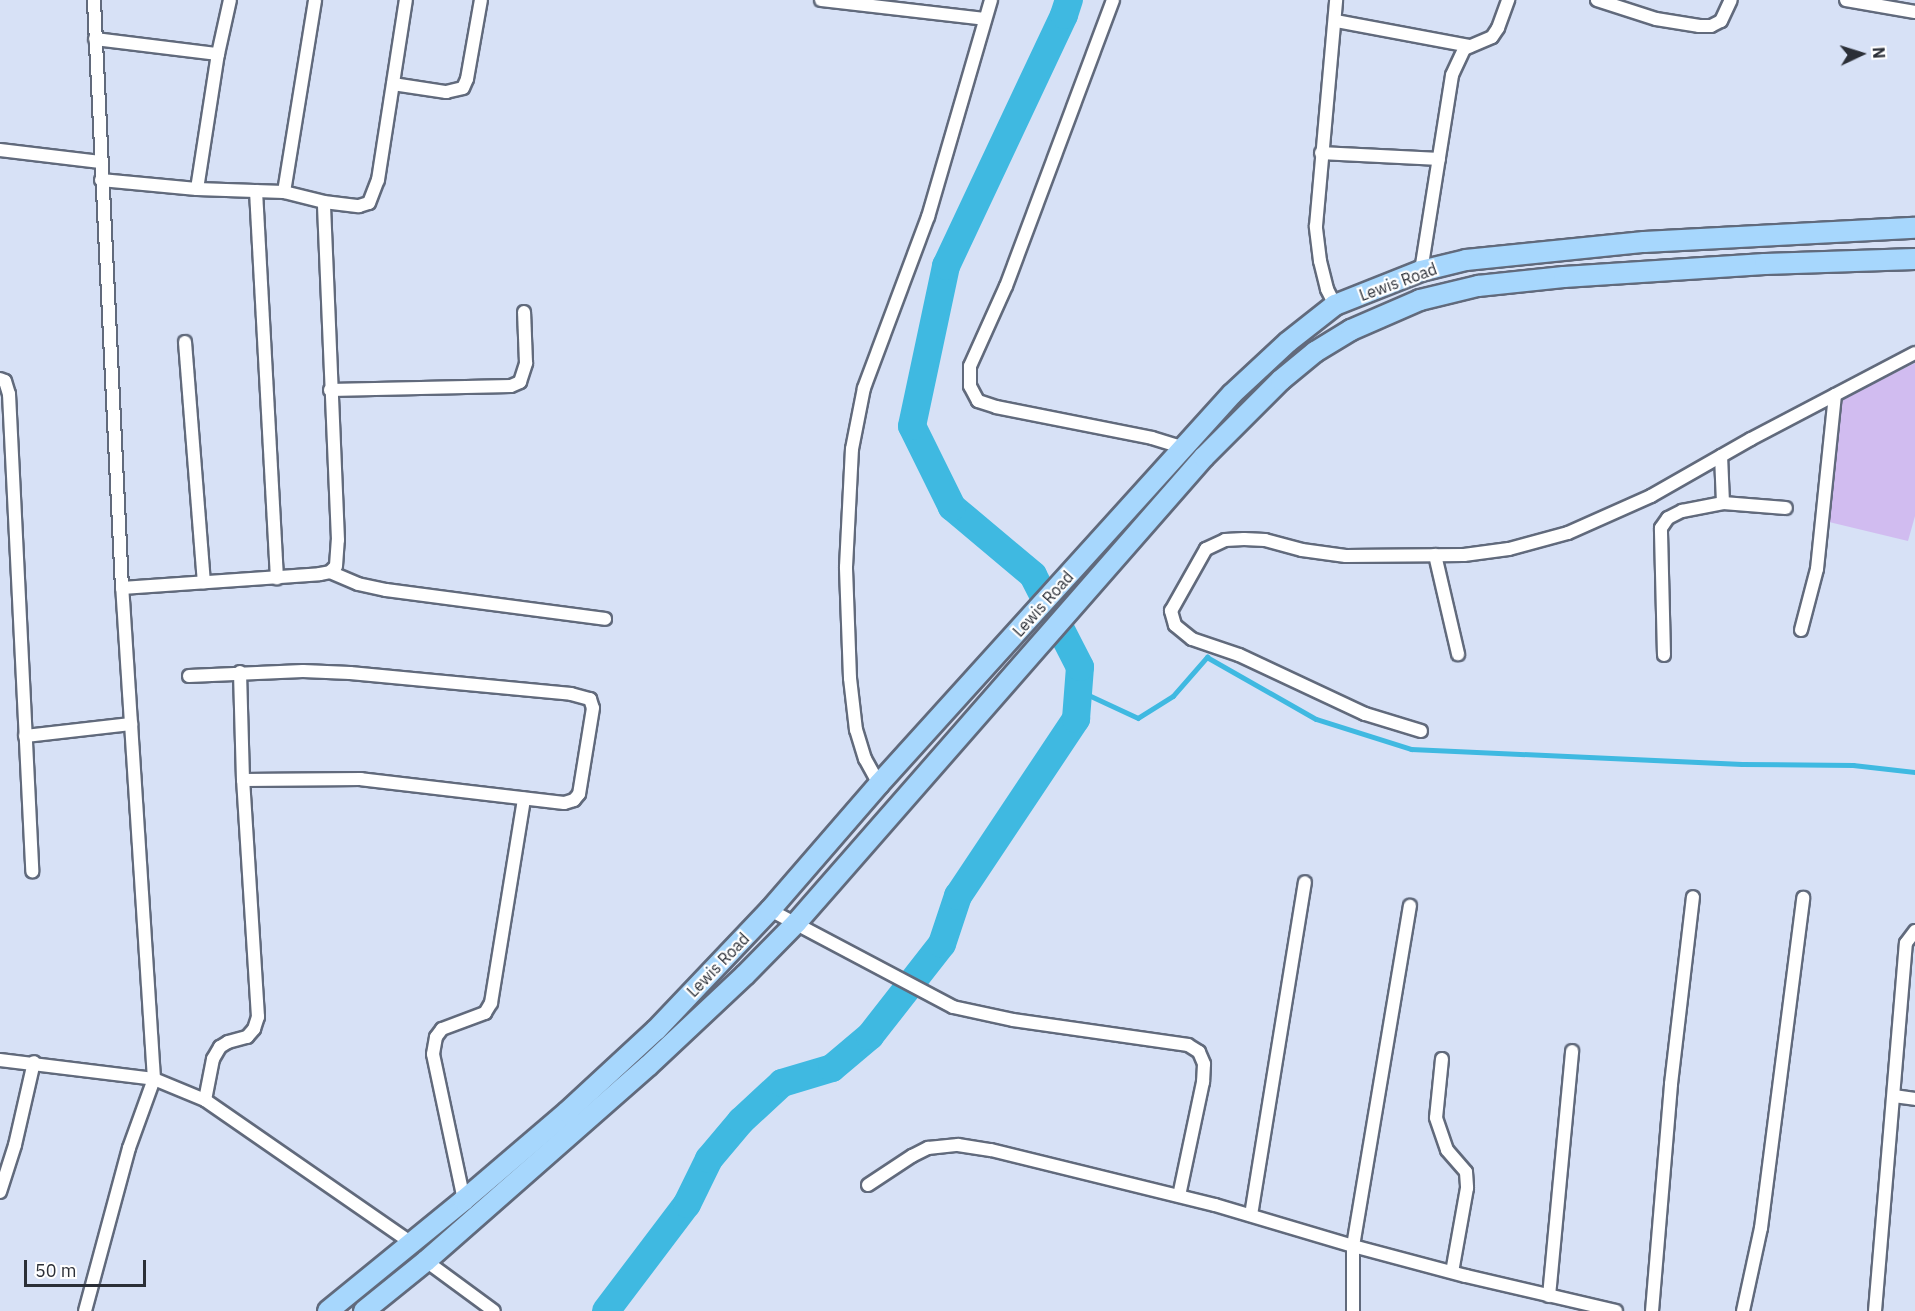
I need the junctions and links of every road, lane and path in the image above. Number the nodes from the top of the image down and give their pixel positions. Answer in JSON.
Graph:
{"nodes":[{"id":1,"x":94,"y":0,"type":"edge"},
{"id":2,"x":230,"y":0,"type":"edge"},
{"id":3,"x":315,"y":0,"type":"edge"},
{"id":4,"x":406,"y":0,"type":"edge"},
{"id":5,"x":482,"y":0,"type":"edge"},
{"id":6,"x":821,"y":0,"type":"edge"},
{"id":7,"x":991,"y":0,"type":"edge"},
{"id":8,"x":1113,"y":0,"type":"edge"},
{"id":9,"x":1336,"y":0,"type":"edge"},
{"id":10,"x":1508,"y":0,"type":"edge"},
{"id":11,"x":1597,"y":0,"type":"edge"},
{"id":12,"x":1731,"y":0,"type":"edge"},
{"id":13,"x":1846,"y":0,"type":"edge"},
{"id":14,"x":1915,"y":12,"type":"edge"},
{"id":15,"x":985,"y":19,"type":"junction"},
{"id":16,"x":1336,"y":21,"type":"junction"},
{"id":17,"x":95,"y":39,"type":"junction"},
{"id":18,"x":1470,"y":46,"type":"junction"},
{"id":19,"x":218,"y":54,"type":"junction"},
{"id":20,"x":393,"y":84,"type":"junction"},
{"id":21,"x":0,"y":150,"type":"edge"},
{"id":22,"x":1321,"y":153,"type":"junction"},
{"id":23,"x":1439,"y":159,"type":"junction"},
{"id":24,"x":100,"y":162,"type":"junction"},
{"id":25,"x":101,"y":180,"type":"junction"},
{"id":26,"x":197,"y":189,"type":"junction"},
{"id":27,"x":256,"y":191,"type":"junction"},
{"id":28,"x":284,"y":192,"type":"junction"},
{"id":29,"x":324,"y":202,"type":"junction"},
{"id":30,"x":1915,"y":228,"type":"edge"},
{"id":31,"x":1915,"y":259,"type":"edge"},
{"id":32,"x":1421,"y":271,"type":"junction"},
{"id":33,"x":1393,"y":282,"type":"junction"},
{"id":34,"x":1335,"y":305,"type":"junction"},
{"id":35,"x":1401,"y":308,"type":"junction"},
{"id":36,"x":524,"y":312,"type":"dead end"},
{"id":37,"x":185,"y":342,"type":"dead end"},
{"id":38,"x":1915,"y":353,"type":"edge"},
{"id":39,"x":0,"y":378,"type":"edge"},
{"id":40,"x":330,"y":390,"type":"junction"},
{"id":41,"x":1835,"y":395,"type":"junction"},
{"id":42,"x":1184,"y":448,"type":"junction"},
{"id":43,"x":1721,"y":456,"type":"junction"},
{"id":44,"x":1723,"y":503,"type":"junction"},
{"id":45,"x":1786,"y":508,"type":"dead end"},
{"id":46,"x":1435,"y":555,"type":"junction"},
{"id":47,"x":330,"y":572,"type":"junction"},
{"id":48,"x":277,"y":578,"type":"junction"},
{"id":49,"x":204,"y":582,"type":"junction"},
{"id":50,"x":122,"y":588,"type":"junction"},
{"id":51,"x":605,"y":619,"type":"dead end"},
{"id":52,"x":1801,"y":630,"type":"dead end"},
{"id":53,"x":1458,"y":654,"type":"dead end"},
{"id":54,"x":1664,"y":655,"type":"dead end"},
{"id":55,"x":240,"y":672,"type":"junction"},
{"id":56,"x":189,"y":676,"type":"dead end"},
{"id":57,"x":130,"y":724,"type":"junction"},
{"id":58,"x":1421,"y":731,"type":"dead end"},
{"id":59,"x":25,"y":736,"type":"junction"},
{"id":60,"x":243,"y":780,"type":"junction"},
{"id":61,"x":879,"y":784,"type":"junction"},
{"id":62,"x":524,"y":799,"type":"junction"},
{"id":63,"x":32,"y":871,"type":"dead end"},
{"id":64,"x":1305,"y":882,"type":"dead end"},
{"id":65,"x":1692,"y":897,"type":"dead end"},
{"id":66,"x":1803,"y":898,"type":"dead end"},
{"id":67,"x":1410,"y":906,"type":"dead end"},
{"id":68,"x":770,"y":910,"type":"junction"},
{"id":69,"x":797,"y":922,"type":"junction"},
{"id":70,"x":1915,"y":931,"type":"edge"},
{"id":71,"x":1572,"y":1051,"type":"dead end"},
{"id":72,"x":0,"y":1059,"type":"edge"},
{"id":73,"x":1442,"y":1059,"type":"dead end"},
{"id":74,"x":34,"y":1062,"type":"junction"},
{"id":75,"x":154,"y":1079,"type":"junction"},
{"id":76,"x":1894,"y":1096,"type":"junction"},
{"id":77,"x":1915,"y":1099,"type":"edge"},
{"id":78,"x":206,"y":1100,"type":"junction"},
{"id":79,"x":868,"y":1185,"type":"dead end"},
{"id":80,"x":0,"y":1192,"type":"edge"},
{"id":81,"x":1179,"y":1196,"type":"junction"},
{"id":82,"x":464,"y":1200,"type":"junction"},
{"id":83,"x":1251,"y":1215,"type":"junction"},
{"id":84,"x":413,"y":1244,"type":"junction"},
{"id":85,"x":1353,"y":1246,"type":"junction"},
{"id":86,"x":426,"y":1261,"type":"junction"},
{"id":87,"x":1452,"y":1272,"type":"junction"},
{"id":88,"x":1549,"y":1296,"type":"junction"},
{"id":89,"x":85,"y":1311,"type":"edge"},
{"id":90,"x":328,"y":1311,"type":"edge"},
{"id":91,"x":364,"y":1311,"type":"edge"},
{"id":92,"x":494,"y":1311,"type":"edge"},
{"id":93,"x":1353,"y":1311,"type":"edge"},
{"id":94,"x":1616,"y":1311,"type":"edge"},
{"id":95,"x":1652,"y":1311,"type":"edge"},
{"id":96,"x":1743,"y":1311,"type":"edge"},
{"id":97,"x":1875,"y":1311,"type":"edge"}],
"edges":[{"from":1,"to":17,"type":"street"},
{"from":2,"to":19,"type":"street"},
{"from":3,"to":28,"type":"street"},
{"from":4,"to":20,"type":"street"},
{"from":5,"to":20,"type":"street"},
{"from":6,"to":15,"type":"street"},
{"from":7,"to":15,"type":"street"},
{"from":8,"to":42,"type":"street"},
{"from":9,"to":16,"type":"street"},
{"from":10,"to":18,"type":"street"},
{"from":11,"to":12,"type":"street"},
{"from":13,"to":14,"type":"street"},
{"from":15,"to":61,"type":"street"},
{"from":16,"to":18,"type":"street"},
{"from":16,"to":22,"type":"street"},
{"from":17,"to":19,"type":"street"},
{"from":17,"to":24,"type":"street"},
{"from":18,"to":23,"type":"street"},
{"from":19,"to":26,"type":"street"},
{"from":20,"to":29,"type":"street"},
{"from":21,"to":24,"type":"street"},
{"from":22,"to":23,"type":"street"},
{"from":22,"to":34,"type":"street"},
{"from":23,"to":32,"type":"street"},
{"from":24,"to":25,"type":"street"},
{"from":25,"to":26,"type":"street"},
{"from":25,"to":50,"type":"street"},
{"from":26,"to":27,"type":"street"},
{"from":27,"to":28,"type":"street"},
{"from":27,"to":48,"type":"street"},
{"from":28,"to":29,"type":"street"},
{"from":29,"to":40,"type":"street"},
{"from":30,"to":32,"type":"main road","name":"Lewis Road"},
{"from":31,"to":35,"type":"main road","name":"Lewis Road"},
{"from":32,"to":33,"type":"main road","name":"Lewis Road"},
{"from":33,"to":34,"type":"main road","name":"Lewis Road"},
{"from":33,"to":35,"type":"main road"},
{"from":34,"to":42,"type":"main road","name":"Lewis Road"},
{"from":35,"to":69,"type":"main road","name":"Lewis Road"},
{"from":36,"to":40,"type":"street"},
{"from":37,"to":49,"type":"street"},
{"from":38,"to":41,"type":"street"},
{"from":39,"to":59,"type":"street"},
{"from":40,"to":47,"type":"street"},
{"from":41,"to":43,"type":"street"},
{"from":41,"to":52,"type":"street"},
{"from":42,"to":61,"type":"main road","name":"Lewis Road"},
{"from":43,"to":44,"type":"street"},
{"from":43,"to":46,"type":"street"},
{"from":44,"to":45,"type":"street"},
{"from":44,"to":54,"type":"street"},
{"from":46,"to":53,"type":"street"},
{"from":46,"to":58,"type":"street"},
{"from":47,"to":48,"type":"street"},
{"from":47,"to":51,"type":"street"},
{"from":48,"to":49,"type":"street"},
{"from":49,"to":50,"type":"street"},
{"from":50,"to":57,"type":"street"},
{"from":55,"to":56,"type":"street"},
{"from":55,"to":60,"type":"street"},
{"from":55,"to":62,"type":"street"},
{"from":57,"to":59,"type":"street"},
{"from":57,"to":75,"type":"street"},
{"from":59,"to":63,"type":"street"},
{"from":60,"to":62,"type":"street"},
{"from":60,"to":78,"type":"street"},
{"from":61,"to":68,"type":"main road","name":"Lewis Road"},
{"from":62,"to":82,"type":"street"},
{"from":64,"to":83,"type":"street"},
{"from":65,"to":95,"type":"street"},
{"from":66,"to":96,"type":"street"},
{"from":67,"to":85,"type":"street"},
{"from":68,"to":69,"type":"street"},
{"from":68,"to":82,"type":"main road","name":"Lewis Road"},
{"from":69,"to":81,"type":"street"},
{"from":69,"to":86,"type":"main road","name":"Lewis Road"},
{"from":70,"to":76,"type":"street"},
{"from":71,"to":88,"type":"street"},
{"from":72,"to":74,"type":"street"},
{"from":73,"to":87,"type":"street"},
{"from":74,"to":75,"type":"street"},
{"from":74,"to":80,"type":"street"},
{"from":75,"to":78,"type":"street"},
{"from":75,"to":89,"type":"street"},
{"from":76,"to":77,"type":"street"},
{"from":76,"to":97,"type":"street"},
{"from":78,"to":84,"type":"street"},
{"from":79,"to":81,"type":"street"},
{"from":81,"to":83,"type":"street"},
{"from":82,"to":84,"type":"main road","name":"Lewis Road"},
{"from":83,"to":85,"type":"street"},
{"from":84,"to":90,"type":"main road","name":"Lewis Road"},
{"from":85,"to":87,"type":"street"},
{"from":85,"to":93,"type":"street"},
{"from":86,"to":91,"type":"main road","name":"Lewis Road"},
{"from":86,"to":92,"type":"street"},
{"from":87,"to":88,"type":"street"},
{"from":88,"to":94,"type":"street"}]}
